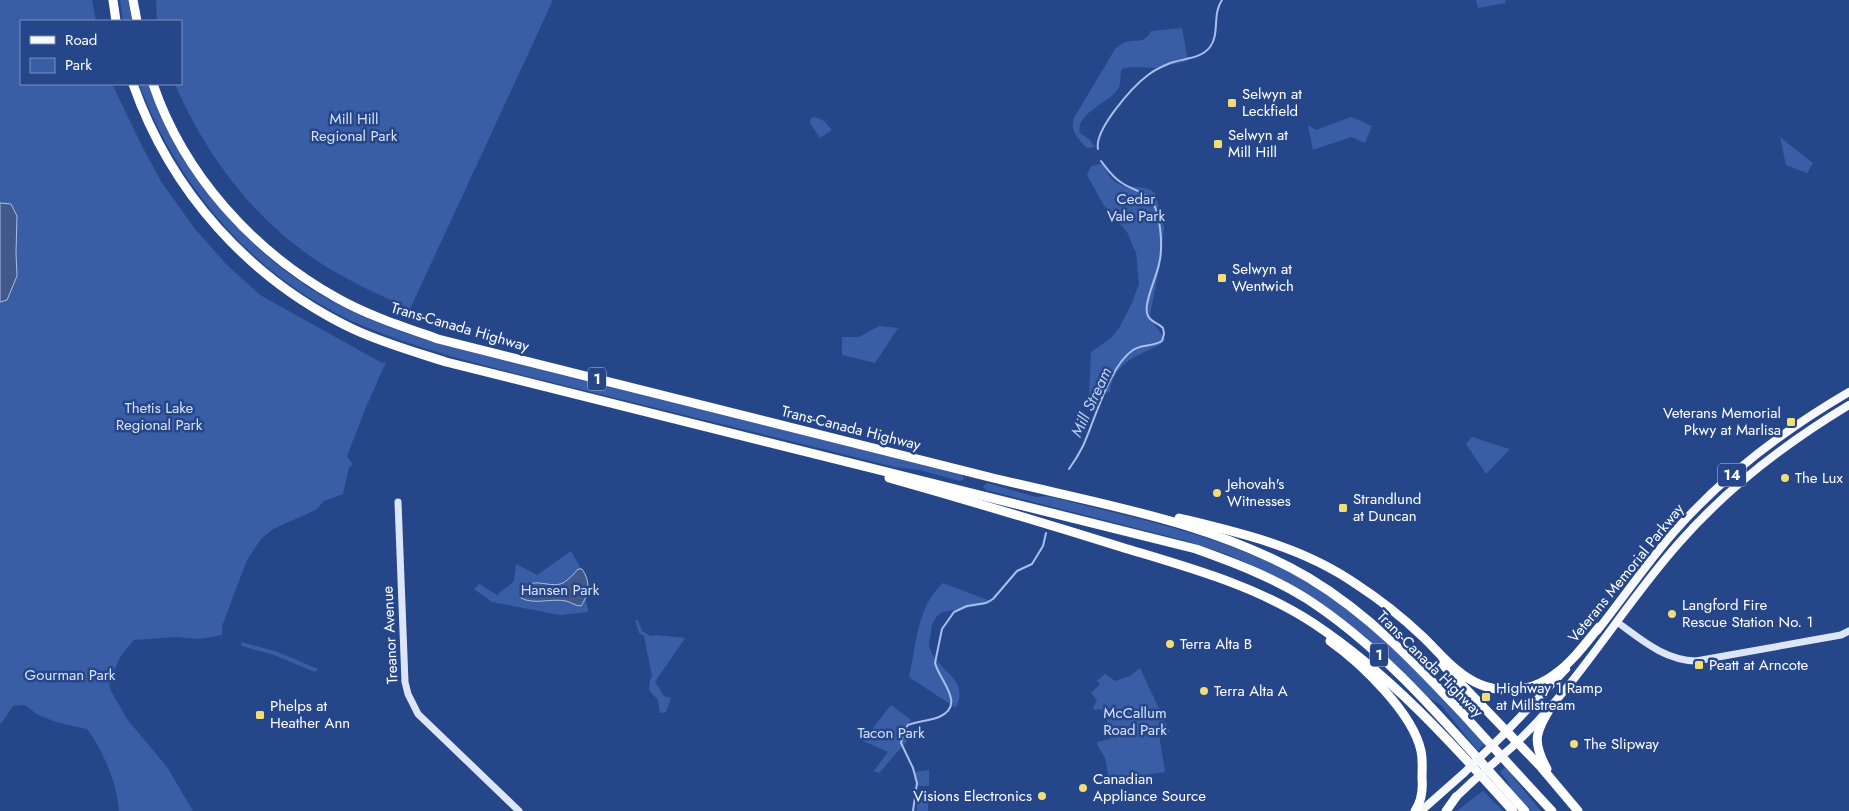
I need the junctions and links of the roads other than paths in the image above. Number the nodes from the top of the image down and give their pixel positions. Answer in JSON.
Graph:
{"nodes":[{"id":1,"x":113,"y":0,"type":"edge"},
{"id":2,"x":133,"y":0,"type":"edge"},
{"id":3,"x":116,"y":20,"type":"edge"},
{"id":4,"x":136,"y":20,"type":"edge"},
{"id":5,"x":133,"y":85,"type":"edge"},
{"id":6,"x":154,"y":85,"type":"edge"},
{"id":7,"x":1849,"y":392,"type":"edge"},
{"id":8,"x":1849,"y":405,"type":"edge"},
{"id":9,"x":828,"y":457,"type":"junction"},
{"id":10,"x":398,"y":502,"type":"dead end"},
{"id":11,"x":1143,"y":514,"type":"junction"},
{"id":12,"x":1235,"y":584,"type":"junction"},
{"id":13,"x":1385,"y":606,"type":"junction"},
{"id":14,"x":1616,"y":622,"type":"junction"},
{"id":15,"x":1599,"y":627,"type":"junction"},
{"id":16,"x":1849,"y":631,"type":"edge"},
{"id":17,"x":1845,"y":636,"type":"edge"},
{"id":18,"x":1552,"y":705,"type":"junction"},
{"id":19,"x":1504,"y":734,"type":"junction"},
{"id":20,"x":1514,"y":745,"type":"junction"},
{"id":21,"x":1557,"y":786,"type":"junction"},
{"id":22,"x":1456,"y":797,"type":"junction"},
{"id":23,"x":519,"y":811,"type":"edge"},
{"id":24,"x":1415,"y":811,"type":"edge"},
{"id":25,"x":1421,"y":811,"type":"edge"},
{"id":26,"x":1439,"y":811,"type":"edge"},
{"id":27,"x":1446,"y":811,"type":"edge"},
{"id":28,"x":1513,"y":811,"type":"edge"},
{"id":29,"x":1526,"y":811,"type":"edge"},
{"id":30,"x":1552,"y":811,"type":"edge"},
{"id":31,"x":1578,"y":811,"type":"edge"}],
"edges":[{"from":1,"to":3,"type":"highway"},
{"from":2,"to":4,"type":"highway"},
{"from":5,"to":9,"type":"highway","name":"Trans-Canada Highway","number":"1"},
{"from":6,"to":11,"type":"highway","name":"Trans-Canada Highway","number":"1"},
{"from":7,"to":15,"type":"main road","name":"Veterans Memorial Parkway","number":"14"},
{"from":8,"to":14,"type":"main road","name":"Veterans Memorial Parkway","number":"14"},
{"from":9,"to":12,"type":"highway"},
{"from":9,"to":29,"type":"highway","name":"Trans-Canada Highway","number":"1"},
{"from":10,"to":23,"type":"street","name":"Treanor Avenue"},
{"from":11,"to":13,"type":"highway"},
{"from":11,"to":30,"type":"highway","name":"Trans-Canada Highway","number":"1"},
{"from":12,"to":24,"type":"highway"},
{"from":12,"to":28,"type":"highway"},
{"from":13,"to":15,"type":"highway"},
{"from":13,"to":19,"type":"highway"},
{"from":14,"to":17,"type":"street"},
{"from":14,"to":18,"type":"main road","name":"Veterans Memorial Parkway","number":"14"},
{"from":15,"to":19,"type":"main road","name":"Veterans Memorial Parkway","number":"14"},
{"from":16,"to":17,"type":"street"},
{"from":18,"to":20,"type":"main road","name":"Veterans Memorial Parkway","number":"14"},
{"from":18,"to":21,"type":"highway"},
{"from":19,"to":20,"type":"highway"},
{"from":19,"to":25,"type":"main road","name":"Veterans Memorial Parkway","bridge":true},
{"from":20,"to":21,"type":"highway"},
{"from":20,"to":22,"type":"main road","name":"Veterans Memorial Parkway","bridge":true},
{"from":21,"to":31,"type":"highway"},
{"from":22,"to":26,"type":"street"},
{"from":22,"to":27,"type":"highway"}]}
